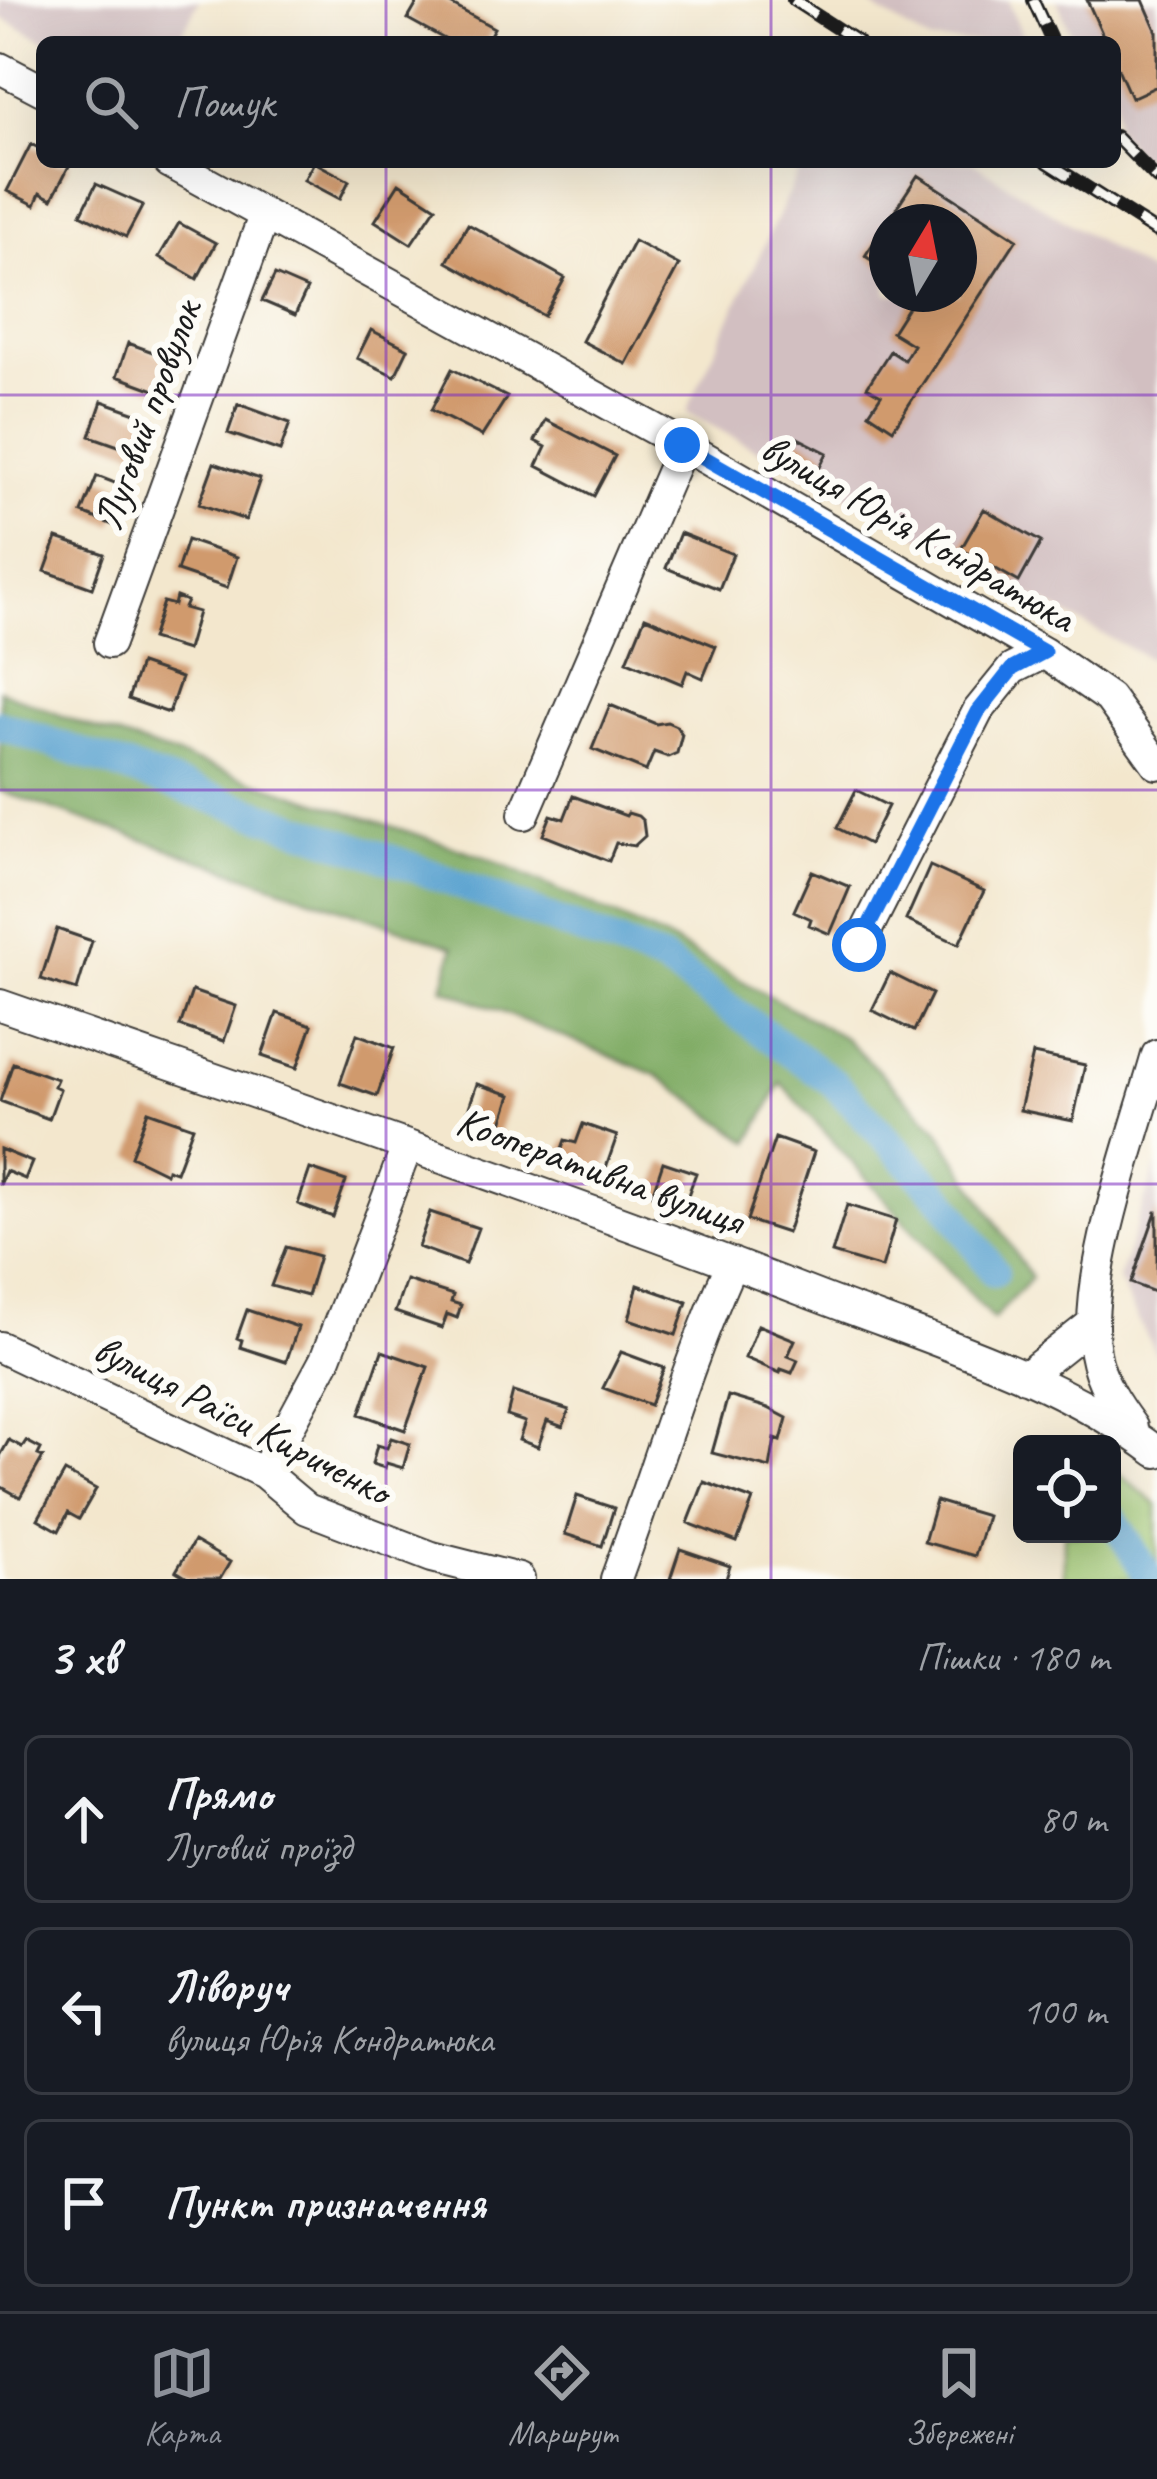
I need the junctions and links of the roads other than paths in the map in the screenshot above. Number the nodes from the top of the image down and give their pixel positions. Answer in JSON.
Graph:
{"nodes":[{"id":1,"x":0,"y":68,"type":"edge"},
{"id":2,"x":36,"y":88,"type":"edge"},
{"id":3,"x":180,"y":168,"type":"edge"},
{"id":4,"x":264,"y":216,"type":"junction"},
{"id":5,"x":682,"y":445,"type":"junction"},
{"id":6,"x":109,"y":644,"type":"dead end"},
{"id":7,"x":1044,"y":652,"type":"junction"},
{"id":8,"x":1157,"y":764,"type":"edge"},
{"id":9,"x":524,"y":814,"type":"dead end"},
{"id":10,"x":859,"y":945,"type":"dead end"},
{"id":11,"x":0,"y":1005,"type":"edge"},
{"id":12,"x":1157,"y":1055,"type":"edge"},
{"id":13,"x":407,"y":1147,"type":"junction"},
{"id":14,"x":732,"y":1263,"type":"junction"},
{"id":15,"x":1093,"y":1323,"type":"junction"},
{"id":16,"x":0,"y":1347,"type":"edge"},
{"id":17,"x":1025,"y":1377,"type":"junction"},
{"id":18,"x":1149,"y":1446,"type":"edge"},
{"id":19,"x":264,"y":1473,"type":"junction"},
{"id":20,"x":520,"y":1579,"type":"edge"},
{"id":21,"x":616,"y":1579,"type":"edge"}],
"edges":[{"from":1,"to":2,"type":"street"},
{"from":3,"to":4,"type":"street","name":"вулиця Юрія Кондратюка"},
{"from":4,"to":5,"type":"street","name":"вулиця Юрія Кондратюка"},
{"from":4,"to":6,"type":"street","name":"Луговий провулок"},
{"from":5,"to":7,"type":"street","name":"вулиця Юрія Кондратюка"},
{"from":5,"to":9,"type":"street"},
{"from":7,"to":8,"type":"street","name":"вулиця Юрія Кондратюка"},
{"from":7,"to":10,"type":"street"},
{"from":11,"to":13,"type":"street","name":"Кооперативна вулиця"},
{"from":12,"to":15,"type":"street"},
{"from":13,"to":14,"type":"street","name":"Кооперативна вулиця"},
{"from":13,"to":19,"type":"street"},
{"from":14,"to":17,"type":"street","name":"Кооперативна вулиця"},
{"from":14,"to":21,"type":"street"},
{"from":15,"to":17,"type":"street"},
{"from":15,"to":18,"type":"street"},
{"from":16,"to":19,"type":"street","name":"вулиця Раїси Кириченко"},
{"from":17,"to":18,"type":"street","name":"Кооперативна вулиця"},
{"from":19,"to":20,"type":"street","name":"вулиця Раїси Кириченко"}]}
